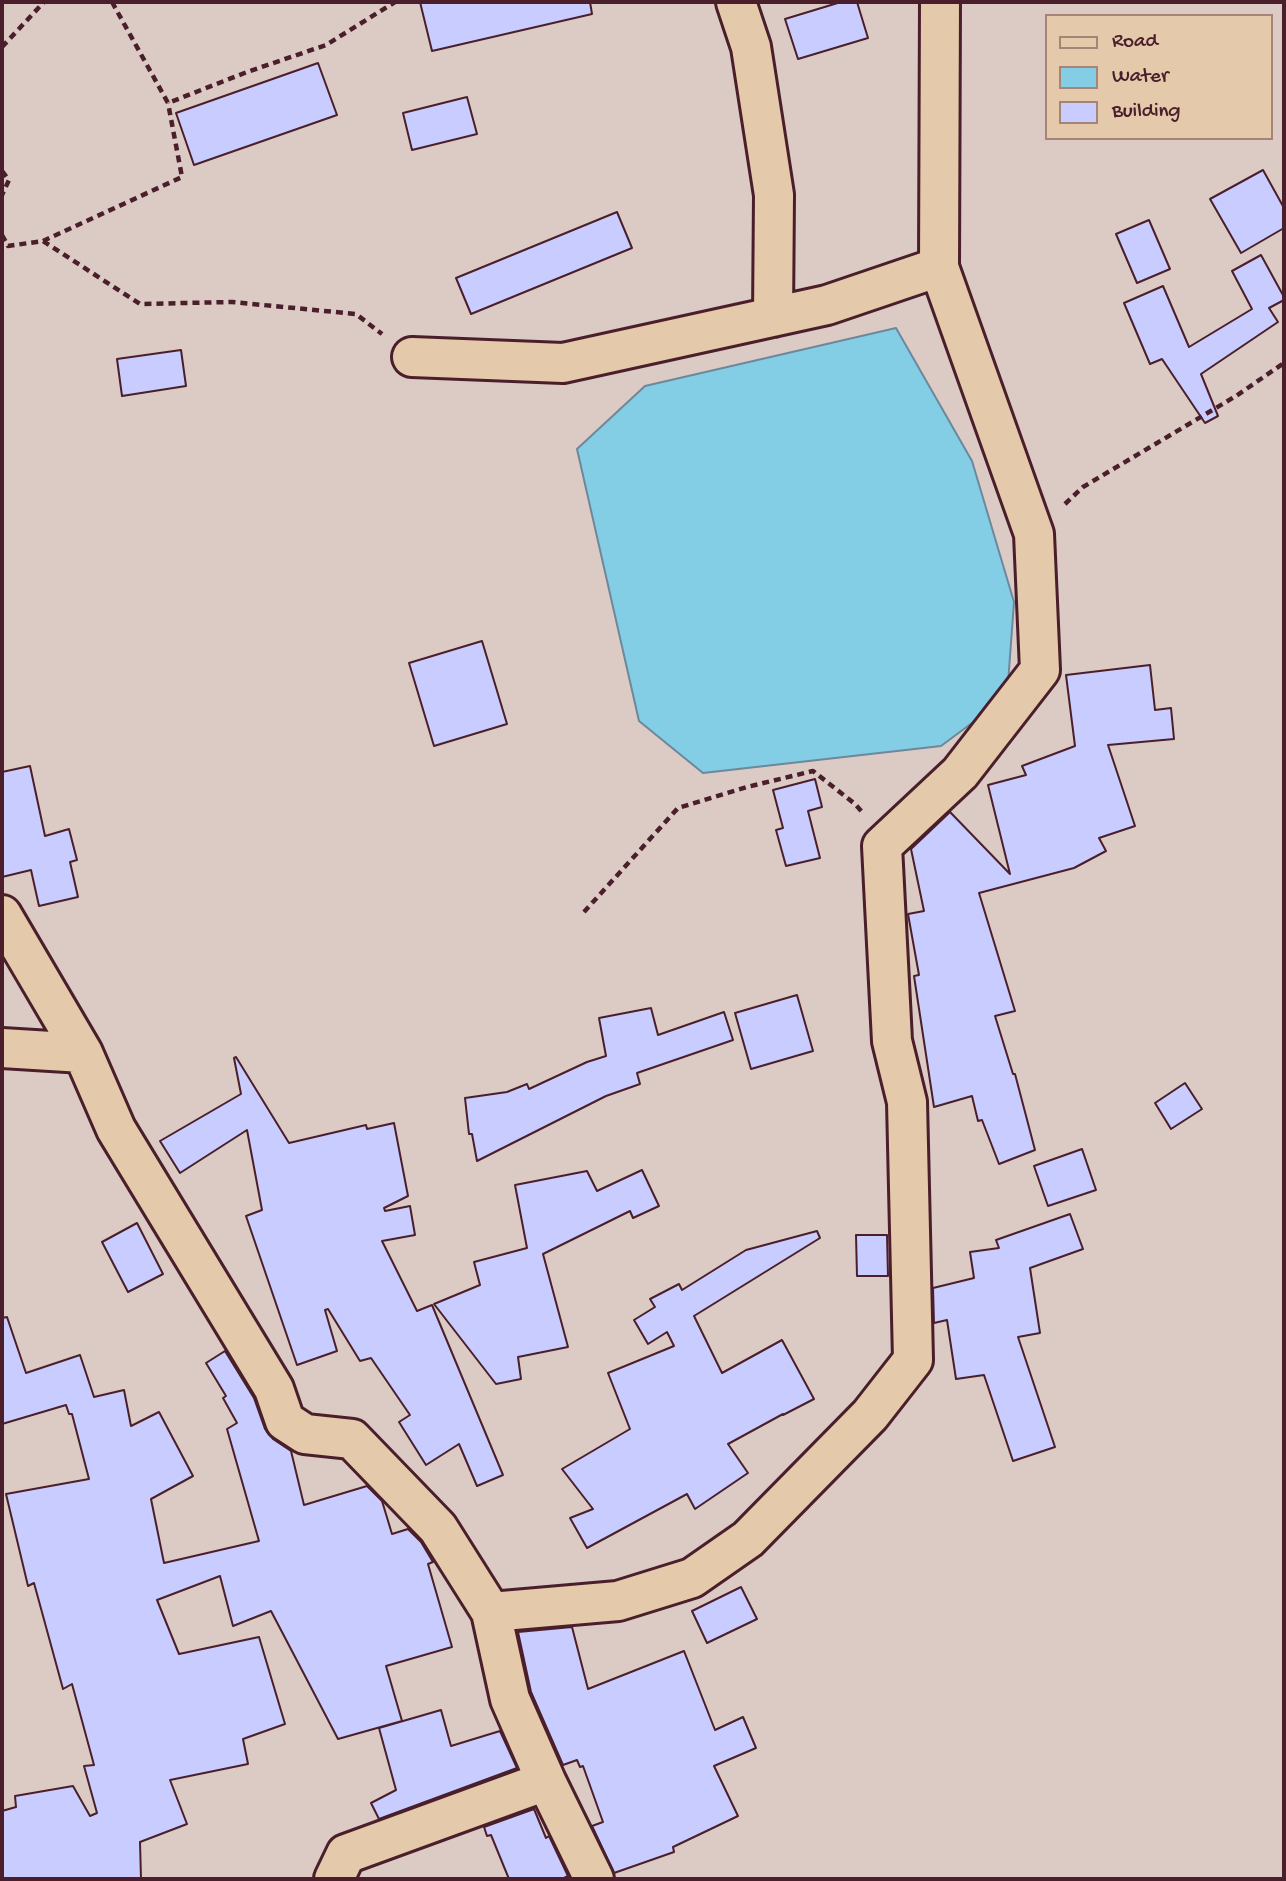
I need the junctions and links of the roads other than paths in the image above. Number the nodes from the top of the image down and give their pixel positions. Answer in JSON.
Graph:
{"nodes":[{"id":1,"x":736,"y":2,"type":"edge"},
{"id":2,"x":940,"y":2,"type":"edge"},
{"id":3,"x":939,"y":267,"type":"junction"},
{"id":4,"x":773,"y":317,"type":"junction"},
{"id":5,"x":412,"y":357,"type":"road end"},
{"id":6,"x":2,"y":915,"type":"edge"},
{"id":7,"x":2,"y":1048,"type":"edge"},
{"id":8,"x":83,"y":1053,"type":"junction"},
{"id":9,"x":491,"y":1612,"type":"junction"},
{"id":10,"x":546,"y":1781,"type":"junction"},
{"id":11,"x":334,"y":1879,"type":"edge"},
{"id":12,"x":594,"y":1879,"type":"edge"}],
"edges":[{"from":1,"to":4,"type":"street"},
{"from":2,"to":3,"type":"street"},
{"from":3,"to":4,"type":"street"},
{"from":3,"to":9,"type":"street"},
{"from":4,"to":5,"type":"street"},
{"from":6,"to":8,"type":"street"},
{"from":7,"to":8,"type":"street"},
{"from":8,"to":9,"type":"street"},
{"from":9,"to":10,"type":"street"},
{"from":10,"to":11,"type":"street"},
{"from":10,"to":12,"type":"street"}]}
